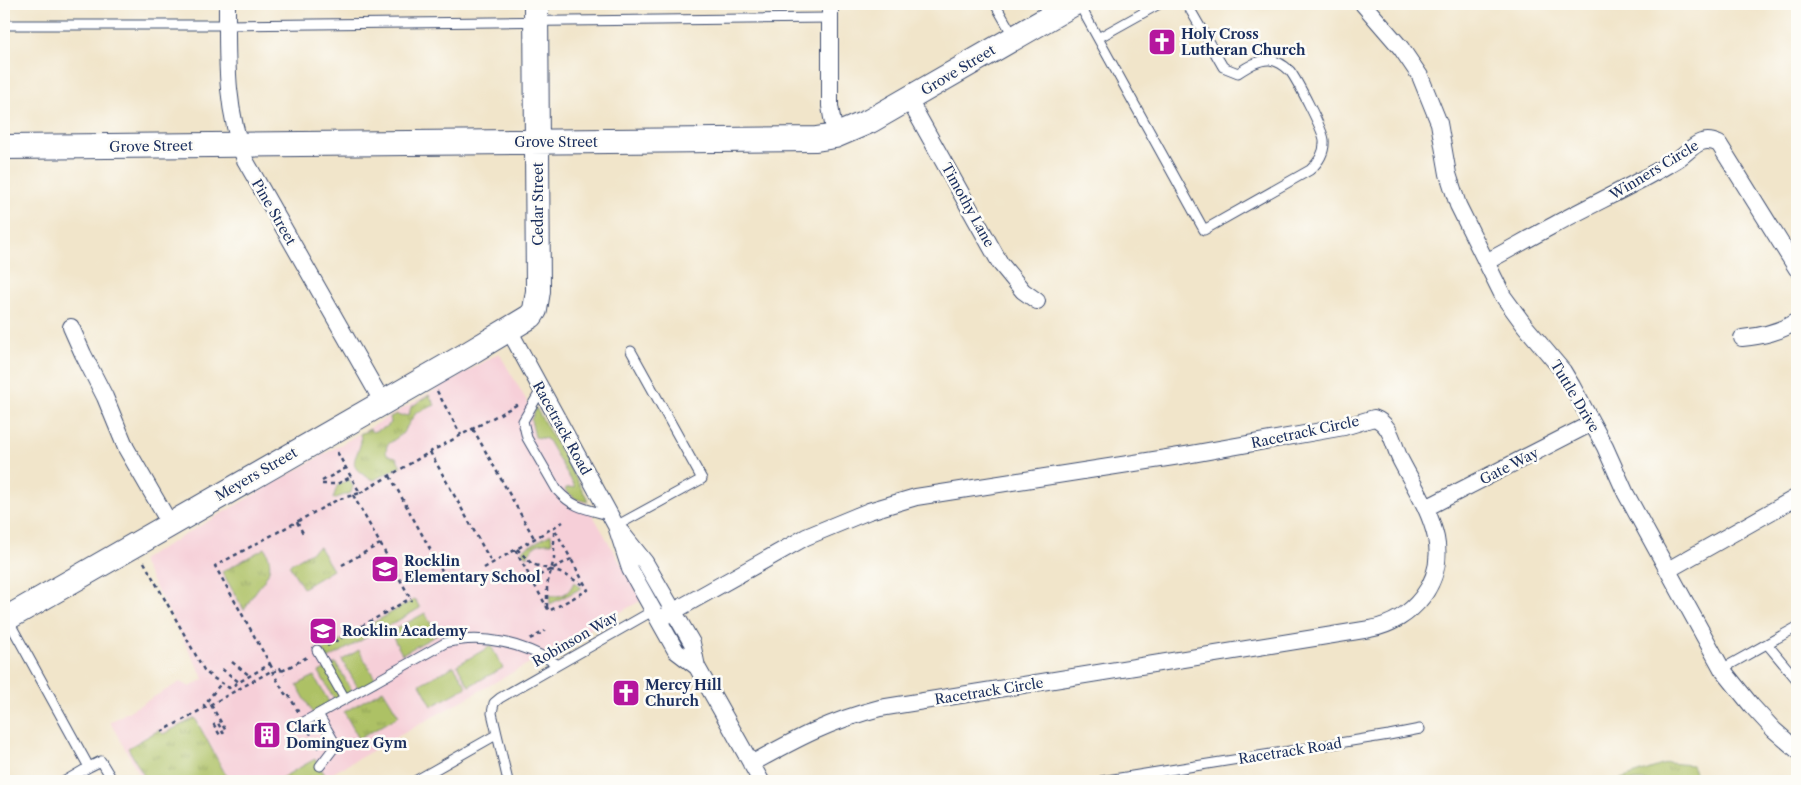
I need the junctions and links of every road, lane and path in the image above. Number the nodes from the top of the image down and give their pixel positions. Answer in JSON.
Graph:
{"nodes":[{"id":1,"x":227,"y":4,"type":"edge"},
{"id":2,"x":995,"y":4,"type":"edge"},
{"id":3,"x":1073,"y":4,"type":"edge"},
{"id":4,"x":1078,"y":4,"type":"edge"},
{"id":5,"x":1159,"y":4,"type":"edge"},
{"id":6,"x":1187,"y":4,"type":"edge"},
{"id":7,"x":1363,"y":4,"type":"edge"},
{"id":8,"x":830,"y":11,"type":"edge"},
{"id":9,"x":536,"y":12,"type":"edge"},
{"id":10,"x":4,"y":25,"type":"edge"},
{"id":11,"x":227,"y":25,"type":"junction"},
{"id":12,"x":1014,"y":37,"type":"junction"},
{"id":13,"x":1098,"y":38,"type":"junction"},
{"id":14,"x":909,"y":100,"type":"junction"},
{"id":15,"x":835,"y":136,"type":"junction"},
{"id":16,"x":538,"y":142,"type":"junction"},
{"id":17,"x":239,"y":145,"type":"junction"},
{"id":18,"x":4,"y":147,"type":"edge"},
{"id":19,"x":1486,"y":262,"type":"junction"},
{"id":20,"x":1797,"y":269,"type":"edge"},
{"id":21,"x":1037,"y":301,"type":"dead end"},
{"id":22,"x":1797,"y":321,"type":"edge"},
{"id":23,"x":71,"y":326,"type":"dead end"},
{"id":24,"x":509,"y":330,"type":"junction"},
{"id":25,"x":1742,"y":338,"type":"dead end"},
{"id":26,"x":631,"y":351,"type":"dead end"},
{"id":27,"x":436,"y":390,"type":"dead end"},
{"id":28,"x":540,"y":390,"type":"junction"},
{"id":29,"x":382,"y":401,"type":"junction"},
{"id":30,"x":520,"y":403,"type":"dead end"},
{"id":31,"x":1592,"y":423,"type":"junction"},
{"id":32,"x":473,"y":429,"type":"junction"},
{"id":33,"x":461,"y":435,"type":"junction"},
{"id":34,"x":335,"y":448,"type":"dead end"},
{"id":35,"x":430,"y":452,"type":"junction"},
{"id":36,"x":346,"y":468,"type":"junction"},
{"id":37,"x":390,"y":476,"type":"junction"},
{"id":38,"x":351,"y":477,"type":"junction"},
{"id":39,"x":360,"y":493,"type":"junction"},
{"id":40,"x":353,"y":496,"type":"junction"},
{"id":41,"x":1797,"y":498,"type":"edge"},
{"id":42,"x":1426,"y":508,"type":"junction"},
{"id":43,"x":613,"y":521,"type":"junction"},
{"id":44,"x":297,"y":522,"type":"junction"},
{"id":45,"x":563,"y":522,"type":"dead end"},
{"id":46,"x":170,"y":524,"type":"junction"},
{"id":47,"x":554,"y":527,"type":"junction"},
{"id":48,"x":303,"y":533,"type":"dead end"},
{"id":49,"x":534,"y":538,"type":"junction"},
{"id":50,"x":380,"y":544,"type":"junction"},
{"id":51,"x":516,"y":549,"type":"junction"},
{"id":52,"x":142,"y":558,"type":"dead end"},
{"id":53,"x":571,"y":559,"type":"junction"},
{"id":54,"x":492,"y":563,"type":"junction"},
{"id":55,"x":342,"y":566,"type":"dead end"},
{"id":56,"x":484,"y":568,"type":"dead end"},
{"id":57,"x":551,"y":569,"type":"junction"},
{"id":58,"x":1668,"y":570,"type":"junction"},
{"id":59,"x":532,"y":579,"type":"junction"},
{"id":60,"x":447,"y":580,"type":"dead end"},
{"id":61,"x":586,"y":587,"type":"junction"},
{"id":62,"x":546,"y":607,"type":"junction"},
{"id":63,"x":665,"y":613,"type":"junction"},
{"id":64,"x":5,"y":619,"type":"edge"},
{"id":65,"x":1797,"y":627,"type":"edge"},
{"id":66,"x":1767,"y":644,"type":"junction"},
{"id":67,"x":318,"y":650,"type":"junction"},
{"id":68,"x":232,"y":662,"type":"dead end"},
{"id":69,"x":270,"y":664,"type":"junction"},
{"id":70,"x":557,"y":664,"type":"junction"},
{"id":71,"x":222,"y":669,"type":"dead end"},
{"id":72,"x":1722,"y":669,"type":"junction"},
{"id":73,"x":272,"y":670,"type":"junction"},
{"id":74,"x":250,"y":676,"type":"junction"},
{"id":75,"x":1797,"y":680,"type":"edge"},
{"id":76,"x":222,"y":682,"type":"junction"},
{"id":77,"x":239,"y":682,"type":"junction"},
{"id":78,"x":229,"y":688,"type":"junction"},
{"id":79,"x":232,"y":693,"type":"junction"},
{"id":80,"x":345,"y":699,"type":"junction"},
{"id":81,"x":211,"y":705,"type":"junction"},
{"id":82,"x":205,"y":708,"type":"junction"},
{"id":83,"x":318,"y":714,"type":"junction"},
{"id":84,"x":303,"y":722,"type":"junction"},
{"id":85,"x":1420,"y":729,"type":"dead end"},
{"id":86,"x":161,"y":732,"type":"dead end"},
{"id":87,"x":496,"y":735,"type":"junction"},
{"id":88,"x":221,"y":738,"type":"dead end"},
{"id":89,"x":319,"y":749,"type":"dead end"},
{"id":90,"x":1797,"y":750,"type":"edge"},
{"id":91,"x":751,"y":764,"type":"junction"},
{"id":92,"x":320,"y":766,"type":"dead end"},
{"id":93,"x":89,"y":767,"type":"junction"},
{"id":94,"x":65,"y":781,"type":"edge"},
{"id":95,"x":113,"y":781,"type":"edge"},
{"id":96,"x":415,"y":781,"type":"edge"},
{"id":97,"x":508,"y":781,"type":"edge"},
{"id":98,"x":760,"y":781,"type":"edge"},
{"id":99,"x":1101,"y":781,"type":"edge"}],
"edges":[{"from":1,"to":11,"type":"street","name":"Pine Street"},
{"from":2,"to":12,"type":"lane"},
{"from":3,"to":12,"type":"street","name":"Grove Street"},
{"from":4,"to":13,"type":"lane"},
{"from":5,"to":13,"type":"lane"},
{"from":6,"to":13,"type":"lane"},
{"from":7,"to":19,"type":"street","name":"Tuttle Drive"},
{"from":8,"to":9,"type":"lane"},
{"from":8,"to":15,"type":"street"},
{"from":9,"to":11,"type":"lane"},
{"from":9,"to":16,"type":"street","name":"Cedar Street"},
{"from":10,"to":11,"type":"lane"},
{"from":11,"to":17,"type":"street","name":"Pine Street"},
{"from":12,"to":14,"type":"street","name":"Grove Street"},
{"from":14,"to":15,"type":"street","name":"Grove Street"},
{"from":14,"to":21,"type":"street","name":"Timothy Lane"},
{"from":15,"to":16,"type":"street","name":"Grove Street"},
{"from":16,"to":17,"type":"street","name":"Grove Street"},
{"from":16,"to":24,"type":"street","name":"Cedar Street"},
{"from":17,"to":18,"type":"street","name":"Grove Street"},
{"from":17,"to":29,"type":"street","name":"Pine Street"},
{"from":19,"to":20,"type":"street","name":"Winners Circle"},
{"from":19,"to":31,"type":"street","name":"Tuttle Drive"},
{"from":22,"to":25,"type":"street"},
{"from":23,"to":46,"type":"street"},
{"from":24,"to":28,"type":"street","name":"Racetrack Road"},
{"from":24,"to":29,"type":"street","name":"Meyers Street"},
{"from":26,"to":43,"type":"lane"},
{"from":27,"to":33,"type":"path"},
{"from":28,"to":43,"type":"street","name":"Racetrack Road"},
{"from":28,"to":43,"type":"lane"},
{"from":29,"to":46,"type":"street","name":"Meyers Street"},
{"from":30,"to":32,"type":"path"},
{"from":31,"to":42,"type":"street","name":"Gate Way"},
{"from":31,"to":58,"type":"street","name":"Tuttle Drive"},
{"from":32,"to":33,"type":"path"},
{"from":32,"to":49,"type":"path"},
{"from":33,"to":35,"type":"path"},
{"from":34,"to":36,"type":"path"},
{"from":35,"to":37,"type":"path"},
{"from":35,"to":54,"type":"path"},
{"from":36,"to":38,"type":"path"},
{"from":36,"to":38,"type":"path"},
{"from":37,"to":39,"type":"path"},
{"from":37,"to":60,"type":"path"},
{"from":38,"to":39,"type":"path"},
{"from":39,"to":40,"type":"path"},
{"from":40,"to":44,"type":"path"},
{"from":40,"to":50,"type":"path"},
{"from":41,"to":58,"type":"street"},
{"from":42,"to":63,"type":"street","name":"Racetrack Circle"},
{"from":42,"to":91,"type":"street","name":"Racetrack Circle"},
{"from":43,"to":63,"type":"street","name":"Racetrack Road"},
{"from":44,"to":48,"type":"path"},
{"from":44,"to":69,"type":"path"},
{"from":45,"to":47,"type":"path"},
{"from":46,"to":64,"type":"street","name":"Meyers Street"},
{"from":47,"to":49,"type":"path"},
{"from":47,"to":53,"type":"path"},
{"from":47,"to":57,"type":"path"},
{"from":49,"to":51,"type":"path"},
{"from":50,"to":55,"type":"path"},
{"from":50,"to":67,"type":"path"},
{"from":51,"to":54,"type":"path"},
{"from":51,"to":57,"type":"path"},
{"from":51,"to":59,"type":"path"},
{"from":52,"to":76,"type":"path"},
{"from":53,"to":57,"type":"path"},
{"from":53,"to":61,"type":"path"},
{"from":54,"to":56,"type":"path"},
{"from":57,"to":59,"type":"path"},
{"from":57,"to":61,"type":"path"},
{"from":57,"to":62,"type":"path"},
{"from":58,"to":72,"type":"street","name":"Tuttle Drive"},
{"from":59,"to":62,"type":"path"},
{"from":61,"to":62,"type":"path"},
{"from":63,"to":70,"type":"lane","name":"Robinson Way"},
{"from":63,"to":91,"type":"street","name":"Racetrack Road"},
{"from":64,"to":93,"type":"lane"},
{"from":65,"to":66,"type":"lane"},
{"from":66,"to":72,"type":"lane"},
{"from":66,"to":75,"type":"lane"},
{"from":67,"to":73,"type":"path"},
{"from":67,"to":80,"type":"lane"},
{"from":68,"to":74,"type":"path"},
{"from":69,"to":73,"type":"path"},
{"from":69,"to":74,"type":"path"},
{"from":70,"to":80,"type":"lane"},
{"from":70,"to":87,"type":"lane","name":"Robinson Way"},
{"from":71,"to":77,"type":"path"},
{"from":72,"to":90,"type":"street","name":"Tuttle Drive"},
{"from":73,"to":79,"type":"path"},
{"from":73,"to":84,"type":"path"},
{"from":74,"to":77,"type":"path"},
{"from":76,"to":78,"type":"path"},
{"from":76,"to":82,"type":"path"},
{"from":77,"to":78,"type":"path"},
{"from":78,"to":79,"type":"path"},
{"from":79,"to":81,"type":"path"},
{"from":80,"to":83,"type":"lane"},
{"from":81,"to":82,"type":"path"},
{"from":81,"to":88,"type":"path"},
{"from":82,"to":86,"type":"path"},
{"from":83,"to":84,"type":"lane"},
{"from":83,"to":92,"type":"lane"},
{"from":84,"to":89,"type":"path"},
{"from":85,"to":99,"type":"lane","name":"Racetrack Road"},
{"from":87,"to":96,"type":"lane"},
{"from":87,"to":97,"type":"lane"},
{"from":91,"to":98,"type":"street","name":"Racetrack Road"},
{"from":93,"to":94,"type":"lane"},
{"from":93,"to":95,"type":"lane"}]}
